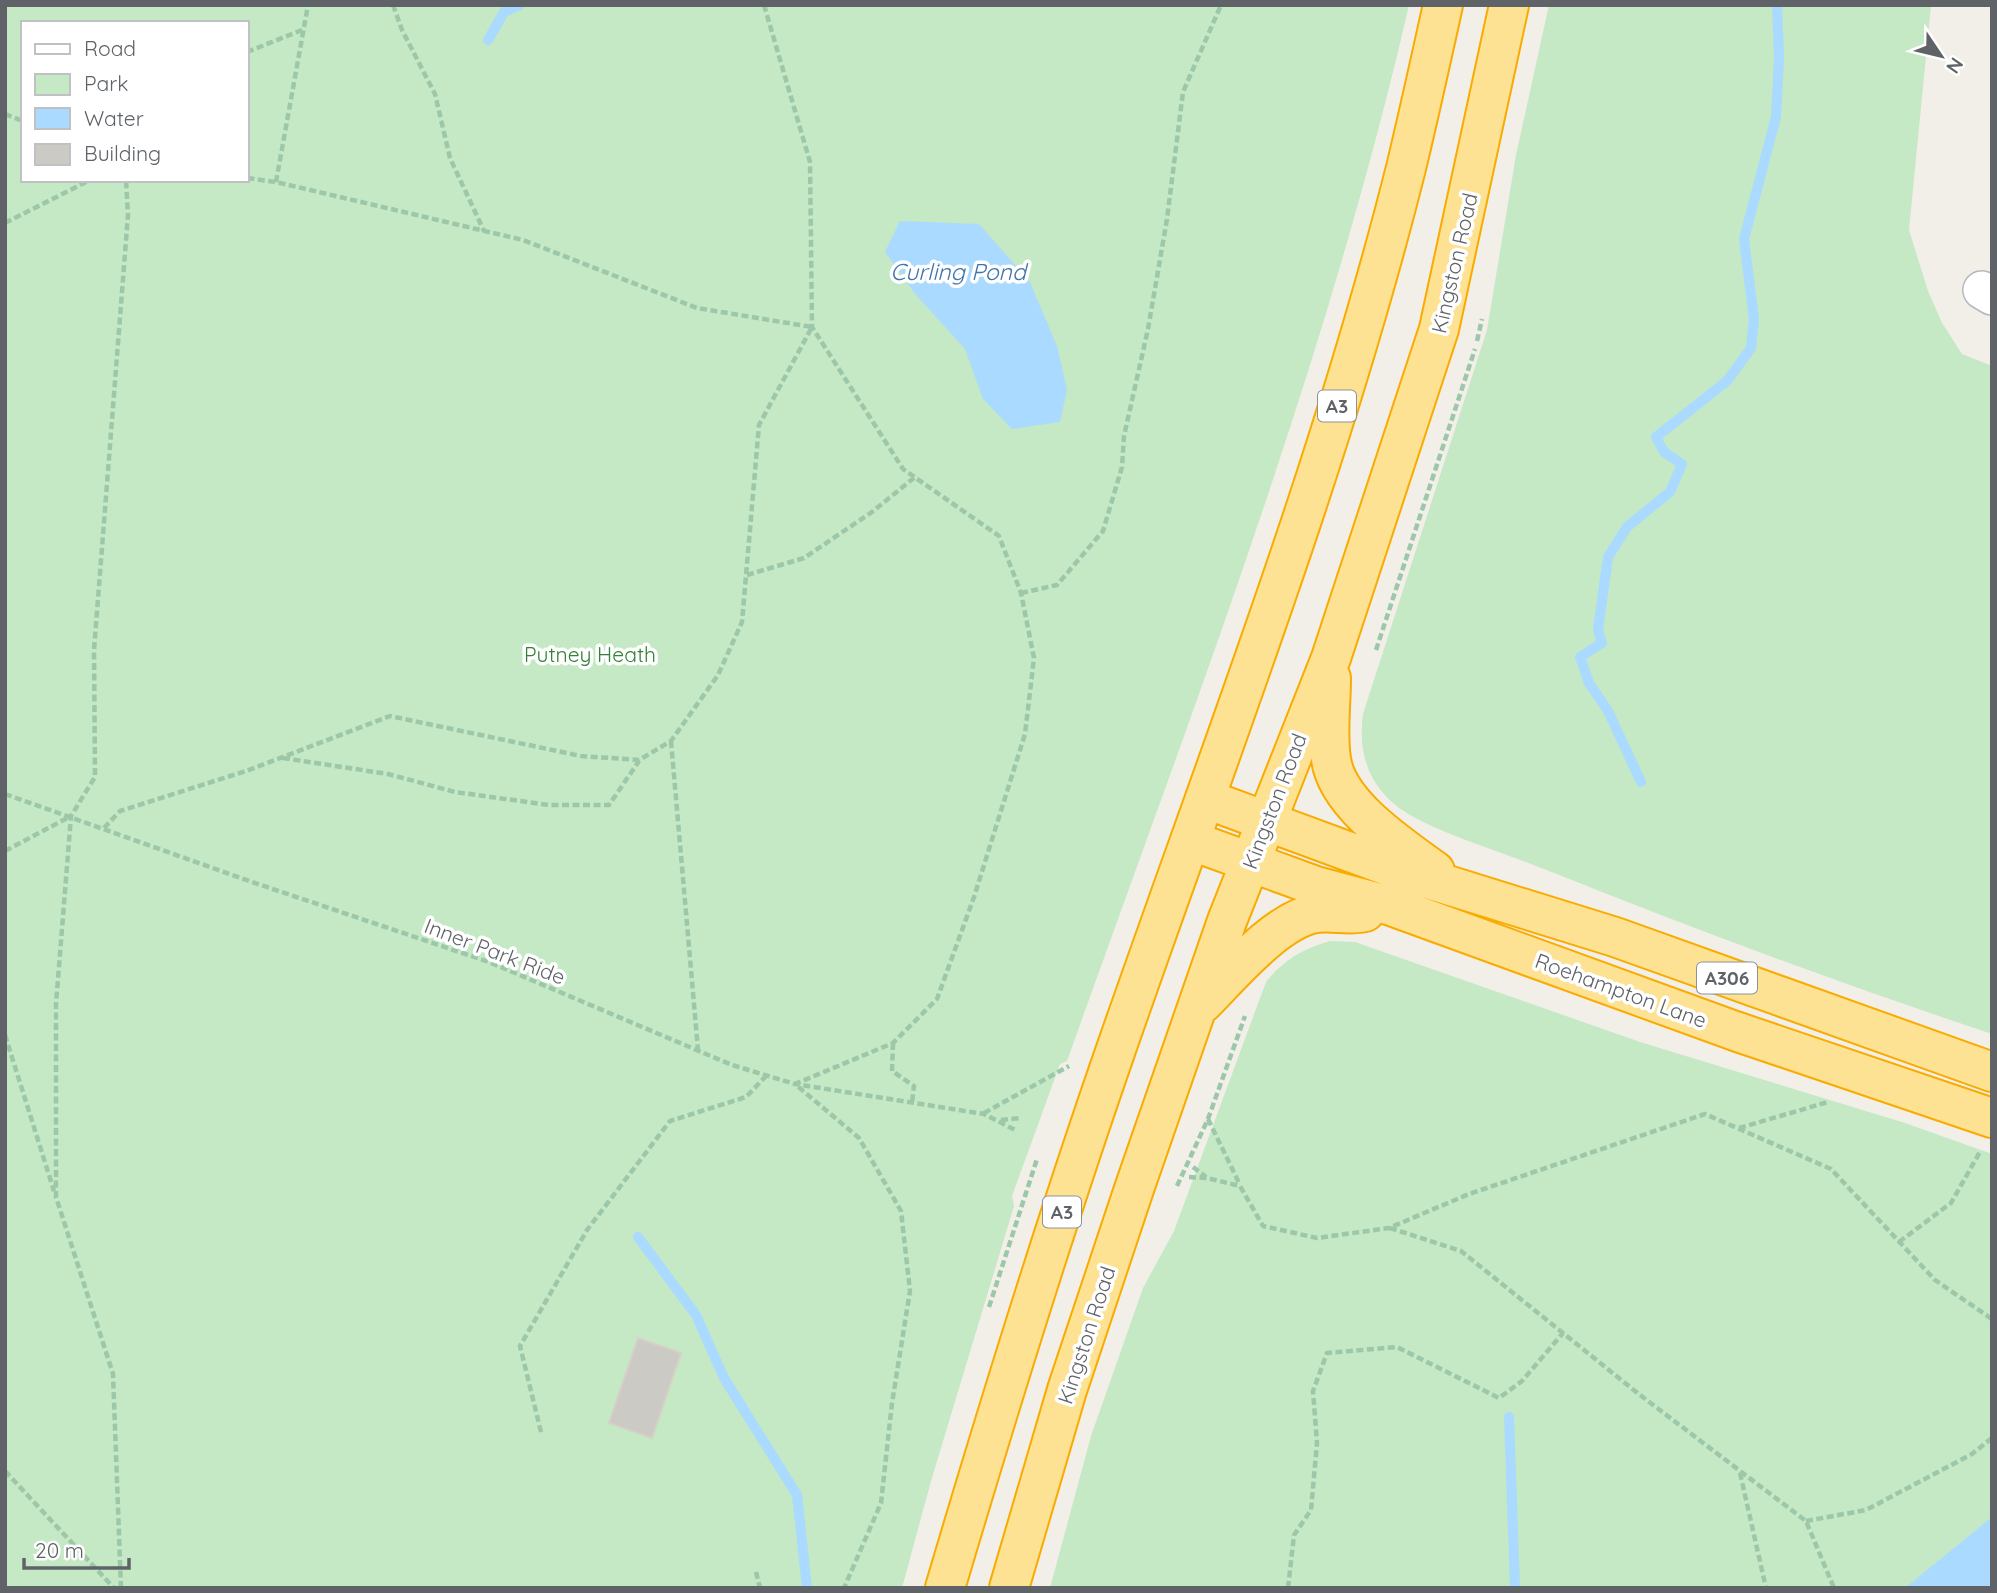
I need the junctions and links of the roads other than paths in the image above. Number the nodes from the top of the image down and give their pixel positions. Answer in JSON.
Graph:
{"nodes":[{"id":1,"x":1443,"y":5,"type":"edge"},
{"id":2,"x":1509,"y":5,"type":"edge"},
{"id":3,"x":1331,"y":658,"type":"junction"},
{"id":4,"x":1206,"y":799,"type":"junction"},
{"id":5,"x":1266,"y":820,"type":"junction"},
{"id":6,"x":1192,"y":841,"type":"junction"},
{"id":7,"x":1251,"y":864,"type":"junction"},
{"id":8,"x":1461,"y":889,"type":"junction"},
{"id":9,"x":1391,"y":906,"type":"junction"},
{"id":10,"x":1200,"y":1006,"type":"junction"},
{"id":11,"x":1992,"y":1072,"type":"edge"},
{"id":12,"x":1988,"y":1130,"type":"edge"},
{"id":13,"x":945,"y":1588,"type":"edge"},
{"id":14,"x":1009,"y":1588,"type":"edge"}],
"edges":[{"from":1,"to":4,"type":"highway","number":"A3"},
{"from":2,"to":3,"type":"highway","name":"Kingston Road"},
{"from":3,"to":5,"type":"highway","name":"Kingston Road"},
{"from":3,"to":8,"type":"highway","number":"A306"},
{"from":4,"to":5,"type":"highway","number":"A306"},
{"from":4,"to":6,"type":"highway","number":"A3"},
{"from":5,"to":7,"type":"highway","name":"Kingston Road"},
{"from":5,"to":8,"type":"highway","number":"A306"},
{"from":6,"to":7,"type":"highway","number":"A306"},
{"from":6,"to":13,"type":"highway","number":"A3"},
{"from":7,"to":9,"type":"highway","name":"Roehampton Lane","number":"A306"},
{"from":7,"to":10,"type":"highway","name":"Kingston Road"},
{"from":8,"to":11,"type":"highway","number":"A306"},
{"from":9,"to":10,"type":"highway"},
{"from":9,"to":12,"type":"highway","name":"Roehampton Lane","number":"A306"},
{"from":10,"to":14,"type":"highway","name":"Kingston Road"}]}
